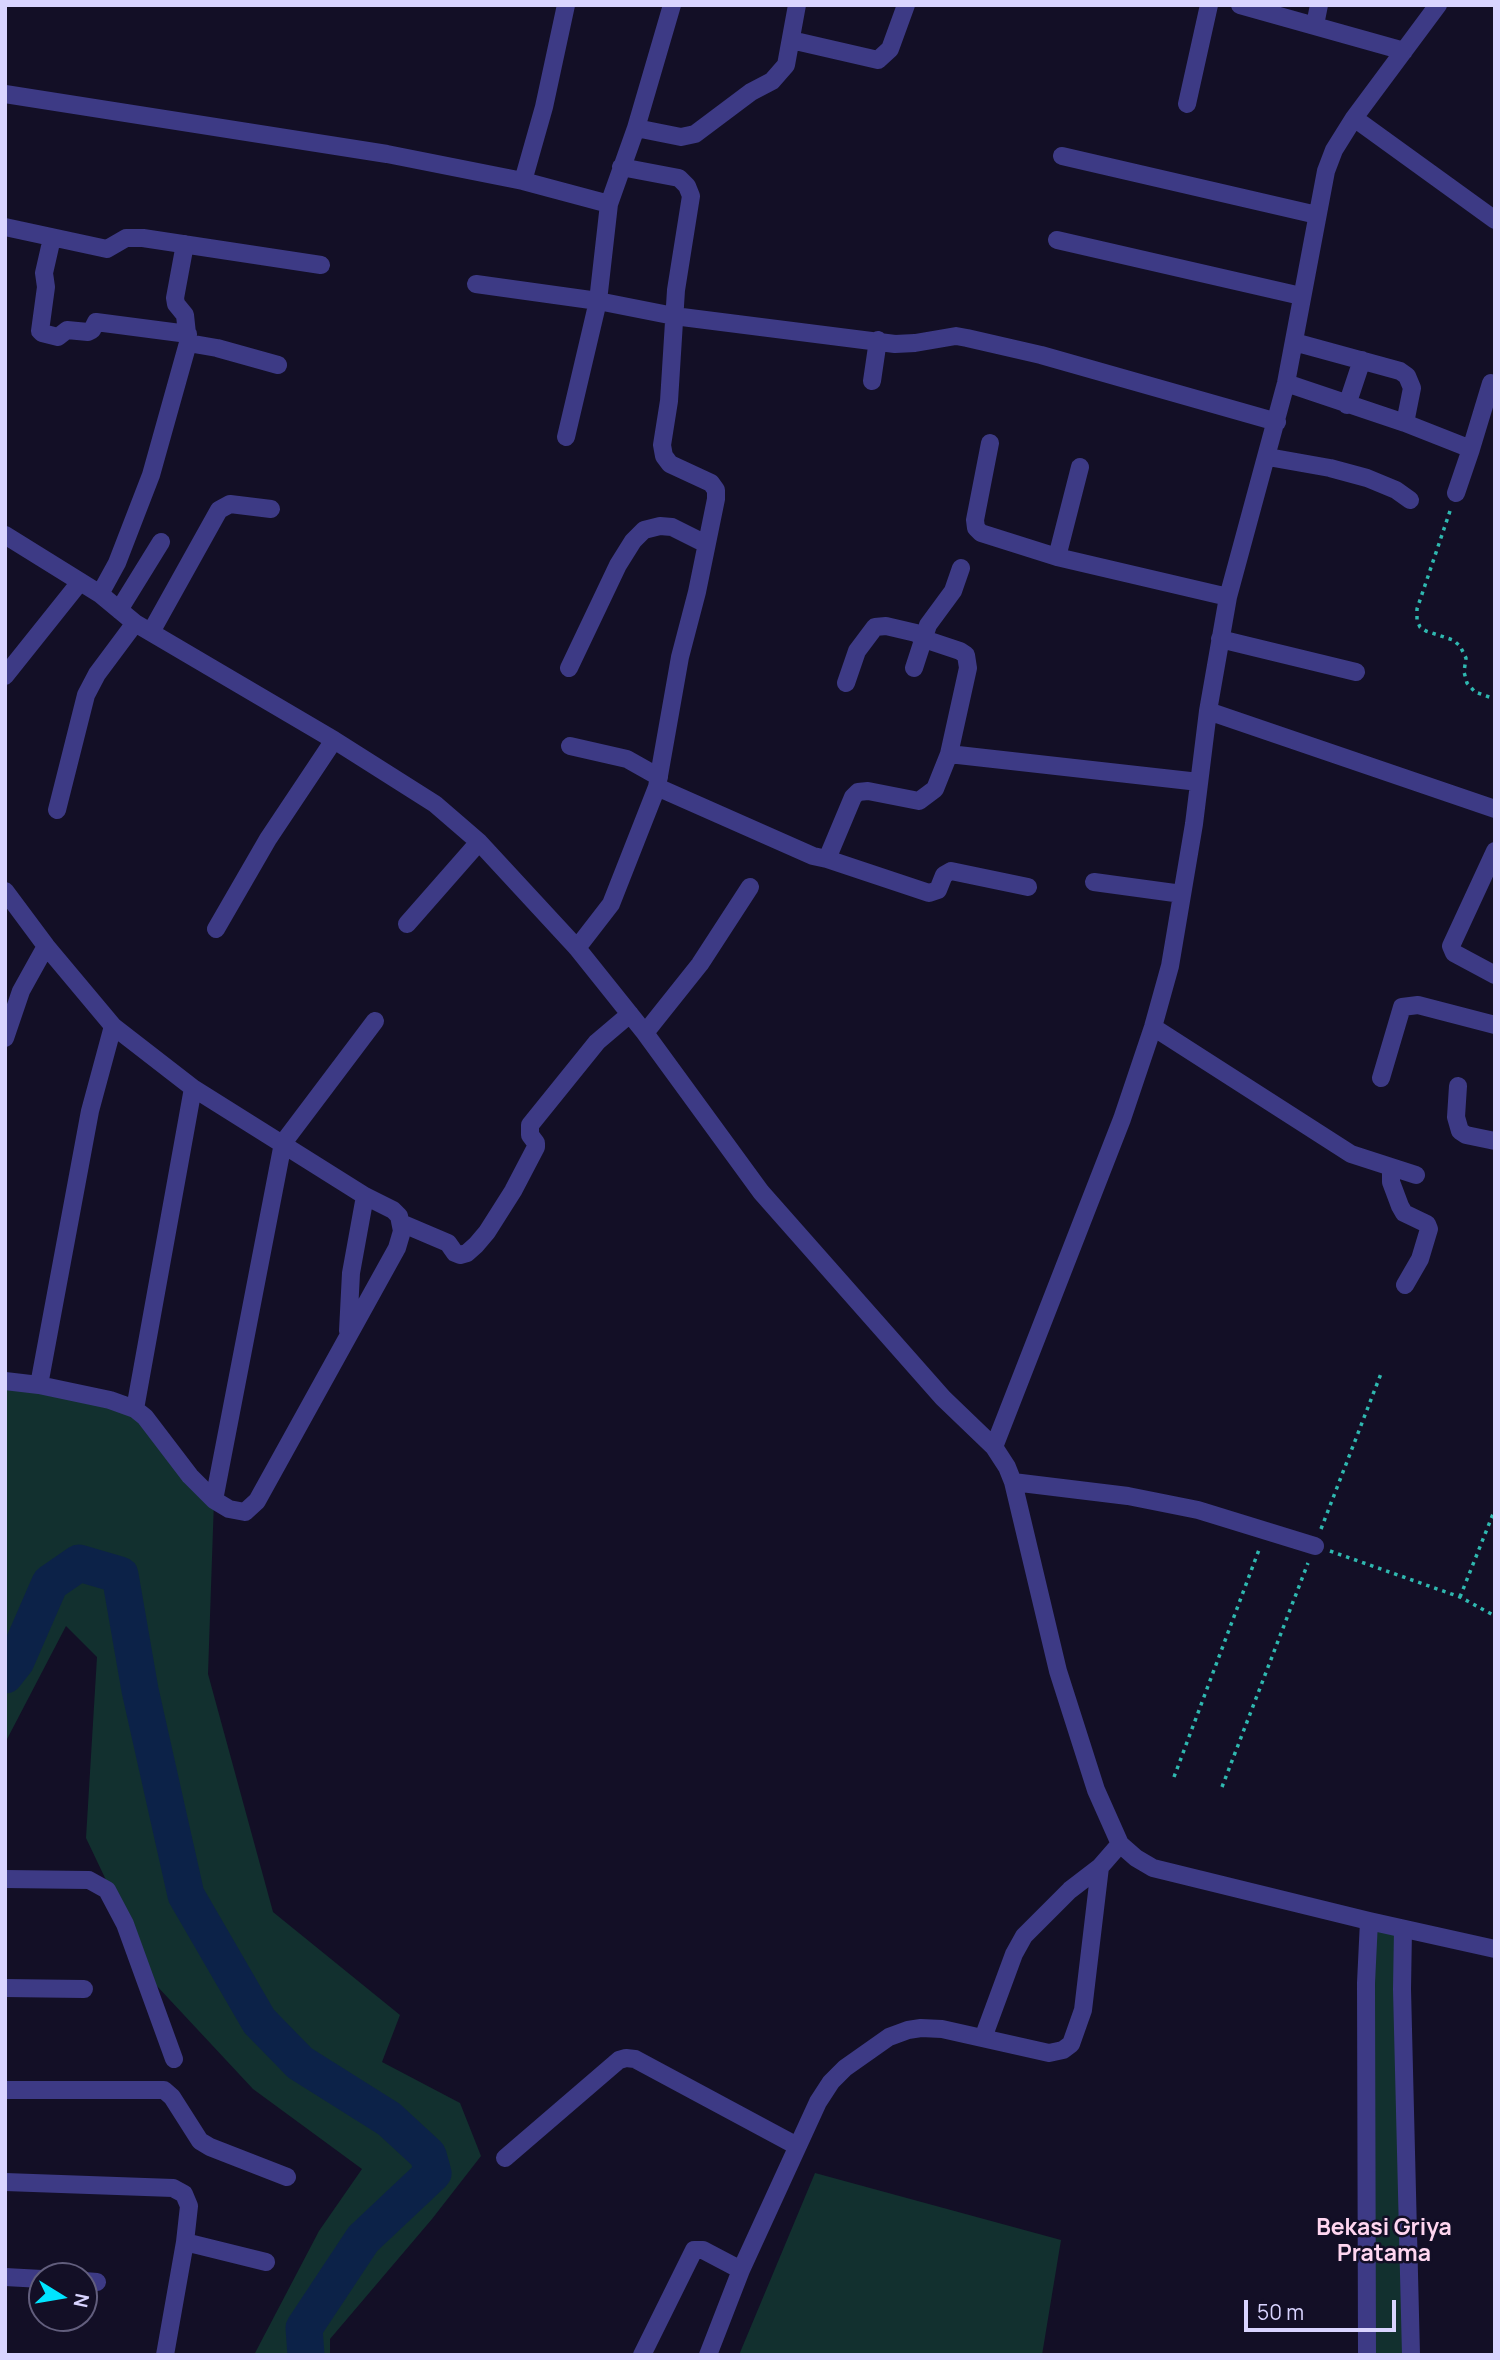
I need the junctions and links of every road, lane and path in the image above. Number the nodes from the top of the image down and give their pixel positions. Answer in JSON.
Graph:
{"nodes":[{"id":1,"x":566,"y":5,"type":"edge"},
{"id":2,"x":672,"y":5,"type":"edge"},
{"id":3,"x":797,"y":5,"type":"edge"},
{"id":4,"x":906,"y":5,"type":"edge"},
{"id":5,"x":1209,"y":5,"type":"edge"},
{"id":6,"x":1240,"y":5,"type":"edge"},
{"id":7,"x":1319,"y":5,"type":"edge"},
{"id":8,"x":1438,"y":5,"type":"edge"},
{"id":9,"x":1315,"y":25,"type":"junction"},
{"id":10,"x":791,"y":40,"type":"junction"},
{"id":11,"x":1404,"y":51,"type":"junction"},
{"id":12,"x":5,"y":94,"type":"edge"},
{"id":13,"x":1187,"y":104,"type":"dead end"},
{"id":14,"x":1354,"y":118,"type":"junction"},
{"id":15,"x":636,"y":128,"type":"junction"},
{"id":16,"x":1062,"y":156,"type":"dead end"},
{"id":17,"x":621,"y":167,"type":"junction"},
{"id":18,"x":523,"y":181,"type":"junction"},
{"id":19,"x":609,"y":204,"type":"junction"},
{"id":20,"x":1317,"y":215,"type":"junction"},
{"id":21,"x":1495,"y":220,"type":"edge"},
{"id":22,"x":5,"y":227,"type":"edge"},
{"id":23,"x":52,"y":238,"type":"junction"},
{"id":24,"x":1057,"y":240,"type":"dead end"},
{"id":25,"x":185,"y":244,"type":"junction"},
{"id":26,"x":321,"y":265,"type":"dead end"},
{"id":27,"x":476,"y":284,"type":"dead end"},
{"id":28,"x":1301,"y":296,"type":"junction"},
{"id":29,"x":598,"y":301,"type":"junction"},
{"id":30,"x":674,"y":316,"type":"junction"},
{"id":31,"x":188,"y":338,"type":"junction"},
{"id":32,"x":877,"y":340,"type":"junction"},
{"id":33,"x":1294,"y":342,"type":"junction"},
{"id":34,"x":1362,"y":360,"type":"junction"},
{"id":35,"x":278,"y":365,"type":"dead end"},
{"id":36,"x":872,"y":381,"type":"dead end"},
{"id":37,"x":1286,"y":383,"type":"junction"},
{"id":38,"x":1491,"y":383,"type":"dead end"},
{"id":39,"x":1347,"y":405,"type":"junction"},
{"id":40,"x":1277,"y":422,"type":"junction"},
{"id":41,"x":1405,"y":423,"type":"junction"},
{"id":42,"x":566,"y":437,"type":"dead end"},
{"id":43,"x":989,"y":443,"type":"dead end"},
{"id":44,"x":1471,"y":449,"type":"junction"},
{"id":45,"x":1268,"y":457,"type":"junction"},
{"id":46,"x":1080,"y":467,"type":"dead end"},
{"id":47,"x":1456,"y":493,"type":"joint"},
{"id":48,"x":1410,"y":499,"type":"dead end"},
{"id":49,"x":271,"y":509,"type":"dead end"},
{"id":50,"x":5,"y":535,"type":"edge"},
{"id":51,"x":161,"y":542,"type":"dead end"},
{"id":52,"x":706,"y":544,"type":"junction"},
{"id":53,"x":1057,"y":556,"type":"junction"},
{"id":54,"x":961,"y":568,"type":"dead end"},
{"id":55,"x":80,"y":582,"type":"junction"},
{"id":56,"x":100,"y":594,"type":"junction"},
{"id":57,"x":1228,"y":597,"type":"junction"},
{"id":58,"x":119,"y":610,"type":"junction"},
{"id":59,"x":135,"y":623,"type":"junction"},
{"id":60,"x":151,"y":632,"type":"junction"},
{"id":61,"x":924,"y":639,"type":"junction"},
{"id":62,"x":1220,"y":639,"type":"junction"},
{"id":63,"x":569,"y":668,"type":"dead end"},
{"id":64,"x":914,"y":668,"type":"dead end"},
{"id":65,"x":1356,"y":672,"type":"dead end"},
{"id":66,"x":5,"y":676,"type":"edge"},
{"id":67,"x":846,"y":683,"type":"dead end"},
{"id":68,"x":1495,"y":699,"type":"edge"},
{"id":69,"x":1208,"y":711,"type":"junction"},
{"id":70,"x":334,"y":740,"type":"junction"},
{"id":71,"x":570,"y":746,"type":"dead end"},
{"id":72,"x":949,"y":754,"type":"junction"},
{"id":73,"x":658,"y":782,"type":"junction"},
{"id":74,"x":1199,"y":782,"type":"junction"},
{"id":75,"x":1495,"y":809,"type":"edge"},
{"id":76,"x":57,"y":810,"type":"dead end"},
{"id":77,"x":479,"y":842,"type":"junction"},
{"id":78,"x":1495,"y":851,"type":"edge"},
{"id":79,"x":827,"y":859,"type":"junction"},
{"id":80,"x":1094,"y":882,"type":"dead end"},
{"id":81,"x":750,"y":887,"type":"dead end"},
{"id":82,"x":1028,"y":887,"type":"dead end"},
{"id":83,"x":5,"y":891,"type":"edge"},
{"id":84,"x":1182,"y":894,"type":"junction"},
{"id":85,"x":407,"y":924,"type":"dead end"},
{"id":86,"x":216,"y":929,"type":"dead end"},
{"id":87,"x":46,"y":946,"type":"junction"},
{"id":88,"x":578,"y":948,"type":"junction"},
{"id":89,"x":1495,"y":975,"type":"edge"},
{"id":90,"x":630,"y":1014,"type":"junction"},
{"id":91,"x":375,"y":1021,"type":"dead end"},
{"id":92,"x":1495,"y":1025,"type":"edge"},
{"id":93,"x":113,"y":1026,"type":"junction"},
{"id":94,"x":1153,"y":1027,"type":"junction"},
{"id":95,"x":645,"y":1033,"type":"junction"},
{"id":96,"x":5,"y":1038,"type":"edge"},
{"id":97,"x":1381,"y":1077,"type":"dead end"},
{"id":98,"x":1458,"y":1086,"type":"dead end"},
{"id":99,"x":194,"y":1087,"type":"junction"},
{"id":100,"x":1495,"y":1140,"type":"edge"},
{"id":101,"x":283,"y":1143,"type":"junction"},
{"id":102,"x":1391,"y":1167,"type":"junction"},
{"id":103,"x":1416,"y":1175,"type":"dead end"},
{"id":104,"x":365,"y":1196,"type":"junction"},
{"id":105,"x":401,"y":1223,"type":"junction"},
{"id":106,"x":1405,"y":1285,"type":"dead end"},
{"id":107,"x":348,"y":1337,"type":"junction"},
{"id":108,"x":1382,"y":1371,"type":"dead end"},
{"id":109,"x":5,"y":1381,"type":"edge"},
{"id":110,"x":39,"y":1385,"type":"junction"},
{"id":111,"x":135,"y":1409,"type":"junction"},
{"id":112,"x":994,"y":1447,"type":"junction"},
{"id":113,"x":1013,"y":1482,"type":"junction"},
{"id":114,"x":214,"y":1500,"type":"junction"},
{"id":115,"x":1495,"y":1509,"type":"edge"},
{"id":116,"x":1266,"y":1532,"type":"junction"},
{"id":117,"x":1315,"y":1546,"type":"junction"},
{"id":118,"x":1460,"y":1597,"type":"junction"},
{"id":119,"x":1495,"y":1616,"type":"edge"},
{"id":120,"x":1174,"y":1777,"type":"dead end"},
{"id":121,"x":1222,"y":1787,"type":"dead end"},
{"id":122,"x":1120,"y":1844,"type":"junction"},
{"id":123,"x":1100,"y":1867,"type":"junction"},
{"id":124,"x":5,"y":1879,"type":"edge"},
{"id":125,"x":1369,"y":1921,"type":"junction"},
{"id":126,"x":1403,"y":1928,"type":"junction"},
{"id":127,"x":1495,"y":1949,"type":"edge"},
{"id":128,"x":5,"y":1988,"type":"edge"},
{"id":129,"x":84,"y":1989,"type":"dead end"},
{"id":130,"x":983,"y":2038,"type":"junction"},
{"id":131,"x":174,"y":2059,"type":"dead end"},
{"id":132,"x":5,"y":2090,"type":"edge"},
{"id":133,"x":797,"y":2146,"type":"junction"},
{"id":134,"x":505,"y":2158,"type":"dead end"},
{"id":135,"x":287,"y":2177,"type":"dead end"},
{"id":136,"x":5,"y":2182,"type":"edge"},
{"id":137,"x":185,"y":2242,"type":"junction"},
{"id":138,"x":266,"y":2262,"type":"dead end"},
{"id":139,"x":741,"y":2270,"type":"junction"},
{"id":140,"x":5,"y":2277,"type":"edge"},
{"id":141,"x":28,"y":2278,"type":"edge"},
{"id":142,"x":165,"y":2355,"type":"edge"},
{"id":143,"x":642,"y":2355,"type":"edge"},
{"id":144,"x":708,"y":2355,"type":"edge"},
{"id":145,"x":1367,"y":2355,"type":"edge"},
{"id":146,"x":1411,"y":2355,"type":"edge"}],
"edges":[{"from":1,"to":18,"type":"street"},
{"from":2,"to":15,"type":"street"},
{"from":3,"to":10,"type":"street"},
{"from":4,"to":10,"type":"street"},
{"from":5,"to":13,"type":"street"},
{"from":6,"to":9,"type":"street"},
{"from":7,"to":9,"type":"street"},
{"from":8,"to":11,"type":"street"},
{"from":9,"to":11,"type":"street"},
{"from":10,"to":15,"type":"street"},
{"from":11,"to":14,"type":"street"},
{"from":12,"to":18,"type":"street"},
{"from":14,"to":20,"type":"street"},
{"from":14,"to":21,"type":"street"},
{"from":15,"to":17,"type":"street"},
{"from":16,"to":20,"type":"street"},
{"from":17,"to":19,"type":"street"},
{"from":17,"to":30,"type":"street"},
{"from":18,"to":19,"type":"street"},
{"from":19,"to":29,"type":"street"},
{"from":20,"to":28,"type":"street"},
{"from":22,"to":23,"type":"street"},
{"from":23,"to":25,"type":"street"},
{"from":23,"to":31,"type":"street"},
{"from":24,"to":28,"type":"street"},
{"from":25,"to":26,"type":"street"},
{"from":25,"to":31,"type":"street"},
{"from":27,"to":29,"type":"street"},
{"from":28,"to":33,"type":"street"},
{"from":29,"to":30,"type":"street"},
{"from":29,"to":42,"type":"street"},
{"from":30,"to":32,"type":"street"},
{"from":30,"to":52,"type":"street"},
{"from":31,"to":35,"type":"street"},
{"from":31,"to":56,"type":"street"},
{"from":32,"to":36,"type":"street"},
{"from":32,"to":40,"type":"street"},
{"from":33,"to":34,"type":"street"},
{"from":33,"to":37,"type":"street"},
{"from":34,"to":39,"type":"street"},
{"from":34,"to":41,"type":"street"},
{"from":37,"to":39,"type":"street"},
{"from":37,"to":40,"type":"street"},
{"from":38,"to":44,"type":"street"},
{"from":39,"to":41,"type":"street"},
{"from":40,"to":45,"type":"street"},
{"from":41,"to":44,"type":"street"},
{"from":43,"to":53,"type":"street"},
{"from":44,"to":47,"type":"street"},
{"from":45,"to":48,"type":"street"},
{"from":45,"to":57,"type":"street"},
{"from":46,"to":53,"type":"street"},
{"from":47,"to":68,"type":"path"},
{"from":49,"to":60,"type":"street"},
{"from":50,"to":55,"type":"street"},
{"from":51,"to":58,"type":"street"},
{"from":52,"to":63,"type":"street"},
{"from":52,"to":73,"type":"street"},
{"from":53,"to":57,"type":"street"},
{"from":54,"to":61,"type":"street"},
{"from":55,"to":56,"type":"street"},
{"from":55,"to":66,"type":"street"},
{"from":56,"to":58,"type":"street"},
{"from":57,"to":62,"type":"street"},
{"from":58,"to":59,"type":"street"},
{"from":59,"to":60,"type":"street"},
{"from":59,"to":76,"type":"street"},
{"from":60,"to":70,"type":"street"},
{"from":61,"to":64,"type":"street"},
{"from":61,"to":67,"type":"street"},
{"from":61,"to":72,"type":"street"},
{"from":62,"to":65,"type":"street"},
{"from":62,"to":69,"type":"street"},
{"from":69,"to":74,"type":"street"},
{"from":69,"to":75,"type":"street"},
{"from":70,"to":77,"type":"street"},
{"from":70,"to":86,"type":"street"},
{"from":71,"to":73,"type":"street"},
{"from":72,"to":74,"type":"street"},
{"from":72,"to":79,"type":"street"},
{"from":73,"to":79,"type":"street"},
{"from":73,"to":88,"type":"street"},
{"from":74,"to":84,"type":"street"},
{"from":77,"to":85,"type":"street"},
{"from":77,"to":88,"type":"street"},
{"from":78,"to":89,"type":"street"},
{"from":79,"to":82,"type":"street"},
{"from":80,"to":84,"type":"street"},
{"from":81,"to":95,"type":"street"},
{"from":83,"to":87,"type":"street"},
{"from":84,"to":94,"type":"street"},
{"from":87,"to":93,"type":"street"},
{"from":87,"to":96,"type":"street"},
{"from":88,"to":90,"type":"street"},
{"from":90,"to":95,"type":"street"},
{"from":90,"to":105,"type":"street"},
{"from":91,"to":101,"type":"street"},
{"from":92,"to":97,"type":"street"},
{"from":93,"to":99,"type":"street"},
{"from":93,"to":110,"type":"street"},
{"from":94,"to":102,"type":"street"},
{"from":94,"to":112,"type":"street"},
{"from":95,"to":112,"type":"street"},
{"from":98,"to":100,"type":"street"},
{"from":99,"to":101,"type":"street"},
{"from":99,"to":111,"type":"street"},
{"from":101,"to":104,"type":"street"},
{"from":101,"to":114,"type":"street"},
{"from":102,"to":103,"type":"street"},
{"from":102,"to":106,"type":"street"},
{"from":104,"to":105,"type":"street"},
{"from":104,"to":107,"type":"street"},
{"from":105,"to":107,"type":"street"},
{"from":107,"to":114,"type":"street"},
{"from":108,"to":117,"type":"path"},
{"from":109,"to":110,"type":"street"},
{"from":110,"to":111,"type":"street"},
{"from":111,"to":114,"type":"street"},
{"from":112,"to":113,"type":"street"},
{"from":113,"to":116,"type":"street"},
{"from":113,"to":122,"type":"street"},
{"from":115,"to":118,"type":"path"},
{"from":116,"to":117,"type":"street"},
{"from":116,"to":120,"type":"path"},
{"from":117,"to":118,"type":"path"},
{"from":117,"to":121,"type":"path"},
{"from":118,"to":119,"type":"path"},
{"from":122,"to":123,"type":"street"},
{"from":122,"to":125,"type":"street"},
{"from":123,"to":130,"type":"street"},
{"from":123,"to":130,"type":"street"},
{"from":124,"to":131,"type":"street"},
{"from":125,"to":126,"type":"street"},
{"from":125,"to":145,"type":"street"},
{"from":126,"to":127,"type":"street"},
{"from":126,"to":146,"type":"street"},
{"from":128,"to":129,"type":"street"},
{"from":130,"to":133,"type":"street"},
{"from":132,"to":135,"type":"street"},
{"from":133,"to":134,"type":"street"},
{"from":133,"to":139,"type":"street"},
{"from":136,"to":137,"type":"street"},
{"from":137,"to":138,"type":"street"},
{"from":137,"to":142,"type":"street"},
{"from":139,"to":143,"type":"street"},
{"from":139,"to":144,"type":"street"},
{"from":140,"to":141,"type":"street"}]}
